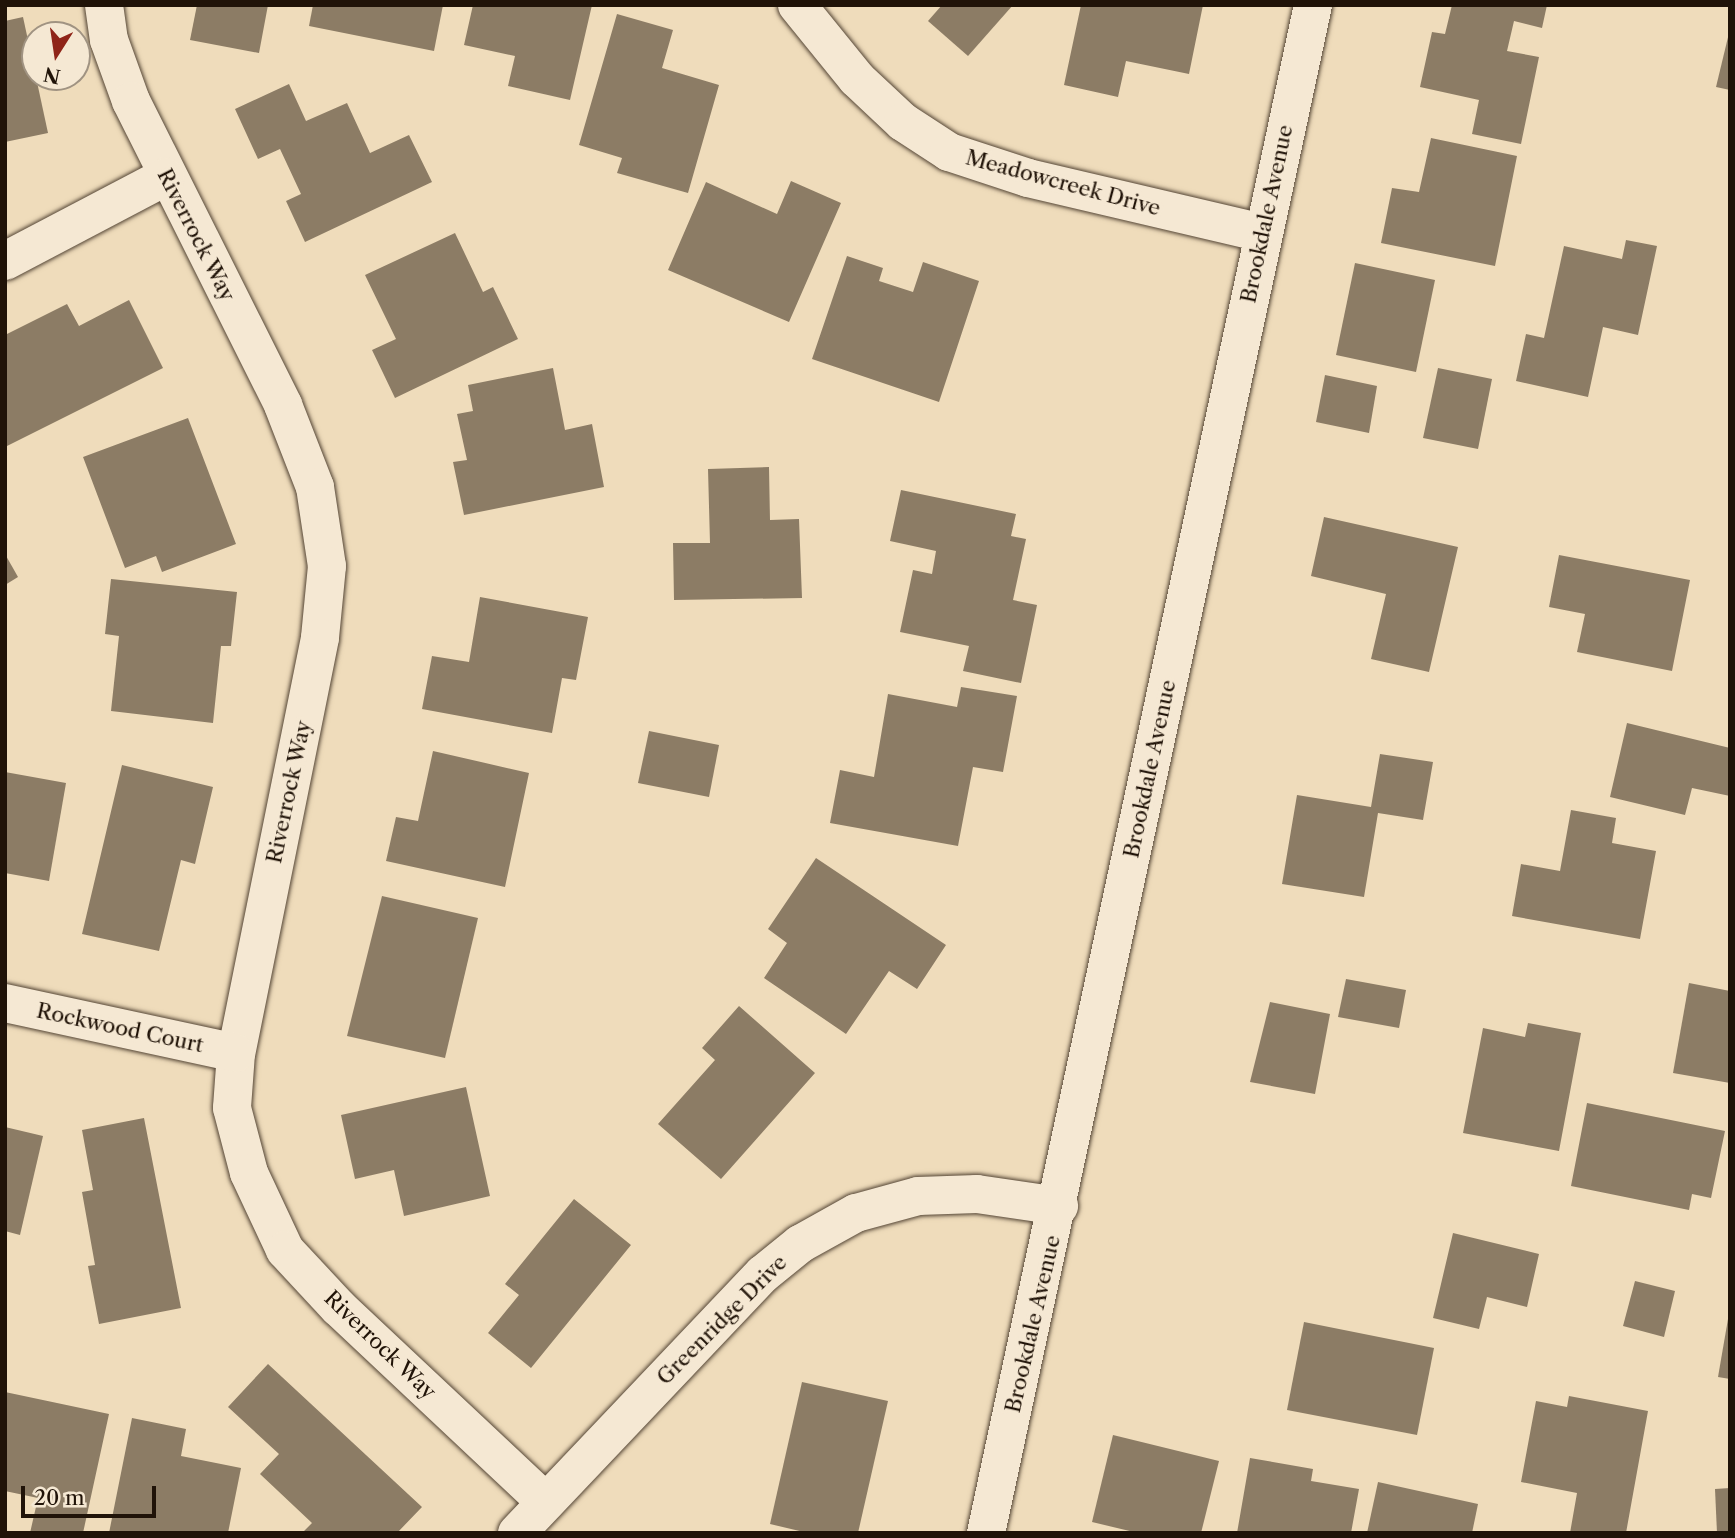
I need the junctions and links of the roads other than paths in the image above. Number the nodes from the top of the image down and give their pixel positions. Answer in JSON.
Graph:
{"nodes":[{"id":1,"x":104,"y":5,"type":"edge"},
{"id":2,"x":797,"y":5,"type":"edge"},
{"id":3,"x":1313,"y":5,"type":"edge"},
{"id":4,"x":165,"y":177,"type":"junction"},
{"id":5,"x":1263,"y":233,"type":"junction"},
{"id":6,"x":5,"y":261,"type":"edge"},
{"id":7,"x":5,"y":1003,"type":"edge"},
{"id":8,"x":236,"y":1053,"type":"junction"},
{"id":9,"x":1059,"y":1206,"type":"junction"},
{"id":10,"x":546,"y":1502,"type":"junction"},
{"id":11,"x":517,"y":1533,"type":"edge"},
{"id":12,"x":986,"y":1533,"type":"edge"}],
"edges":[{"from":1,"to":4,"type":"street","name":"Riverrock Way"},
{"from":2,"to":5,"type":"street","name":"Meadowcreek Drive"},
{"from":3,"to":5,"type":"street","name":"Brookdale Avenue"},
{"from":4,"to":6,"type":"street"},
{"from":4,"to":8,"type":"street","name":"Riverrock Way"},
{"from":5,"to":9,"type":"street","name":"Brookdale Avenue"},
{"from":7,"to":8,"type":"street","name":"Rockwood Court"},
{"from":8,"to":10,"type":"street","name":"Riverrock Way"},
{"from":9,"to":10,"type":"street","name":"Greenridge Drive"},
{"from":9,"to":12,"type":"street","name":"Brookdale Avenue"},
{"from":10,"to":11,"type":"street","name":"Greenridge Drive"}]}
